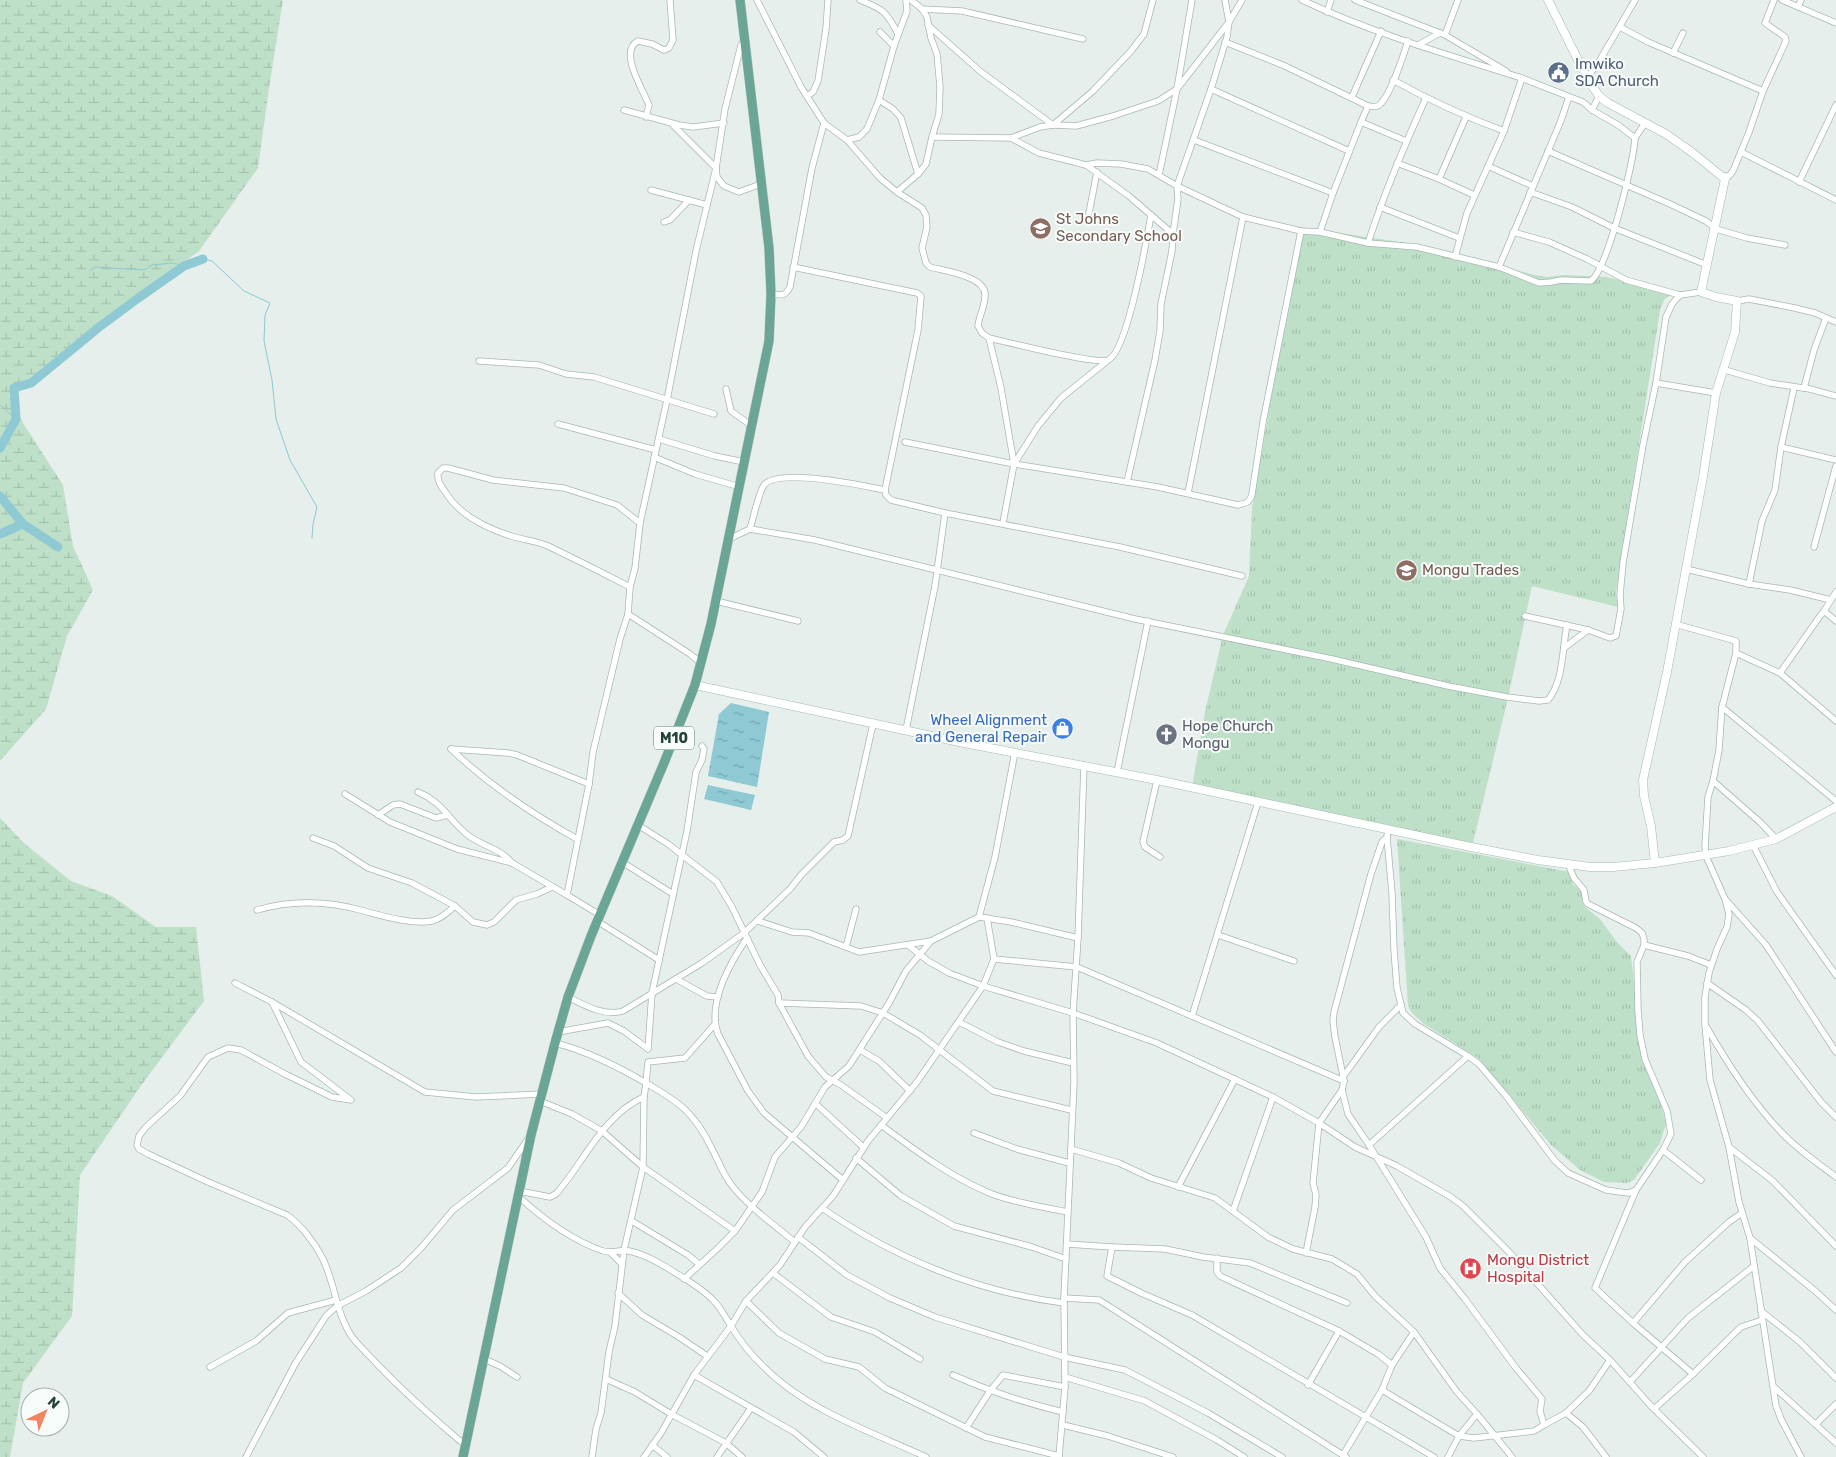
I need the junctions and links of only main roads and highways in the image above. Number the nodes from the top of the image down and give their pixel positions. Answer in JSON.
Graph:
{"nodes":[{"id":1,"x":740,"y":0,"type":"edge"},
{"id":2,"x":1548,"y":0,"type":"edge"},
{"id":3,"x":695,"y":685,"type":"junction"},
{"id":4,"x":1836,"y":808,"type":"edge"},
{"id":5,"x":1655,"y":863,"type":"junction"},
{"id":6,"x":463,"y":1457,"type":"edge"}],
"edges":[{"from":1,"to":3,"type":"main road","number":"M10"},
{"from":2,"to":5,"type":"main road"},
{"from":3,"to":5,"type":"main road"},
{"from":3,"to":6,"type":"main road","number":"M10"},
{"from":4,"to":5,"type":"main road"}]}
